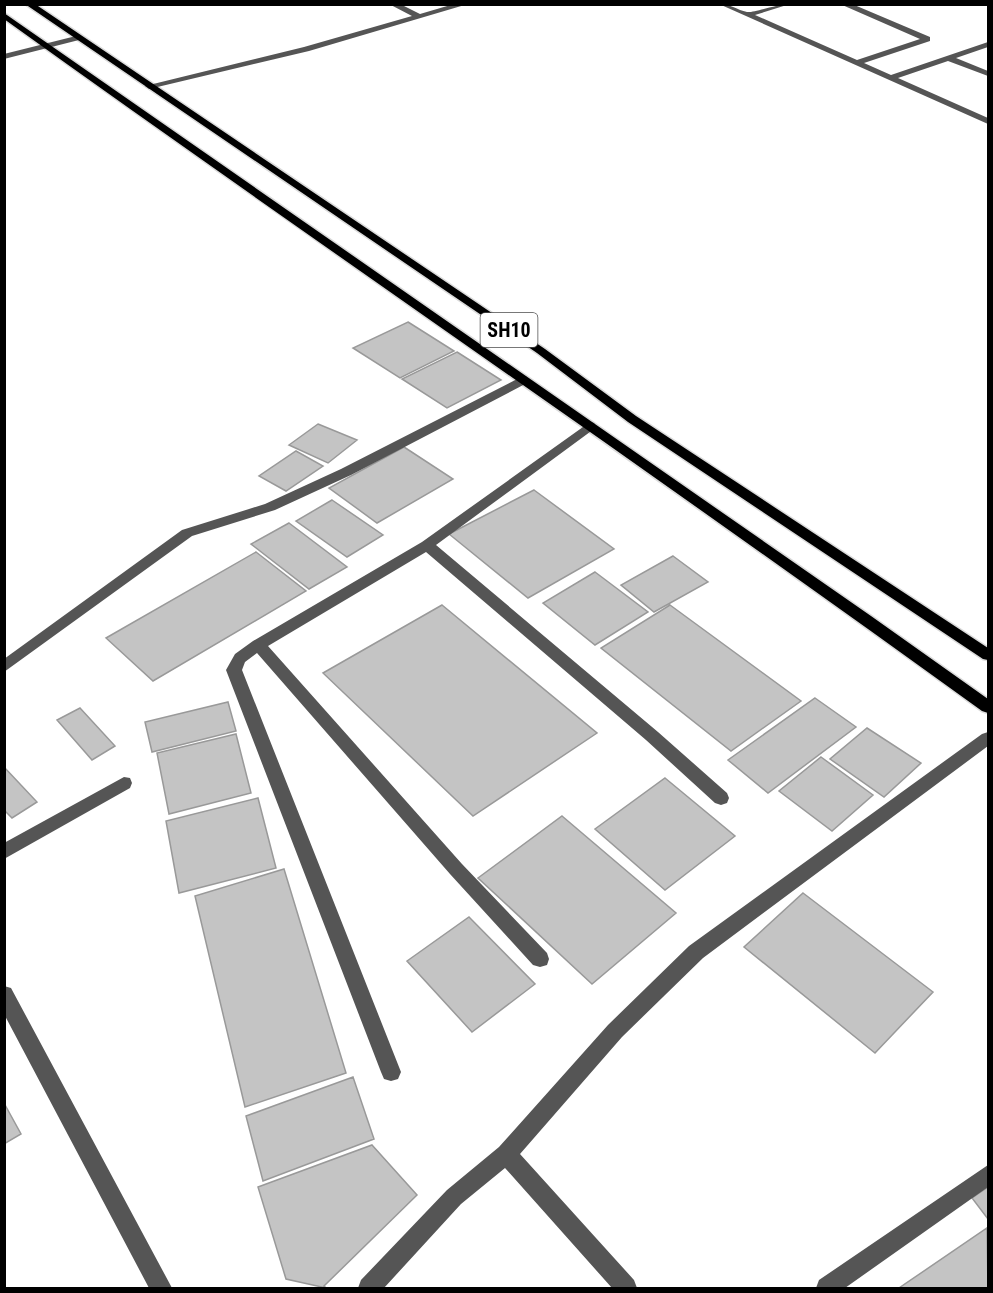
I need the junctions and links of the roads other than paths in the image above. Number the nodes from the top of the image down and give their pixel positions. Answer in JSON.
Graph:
{"nodes":[{"id":1,"x":30,"y":4,"type":"edge"},
{"id":2,"x":393,"y":4,"type":"edge"},
{"id":3,"x":464,"y":4,"type":"edge"},
{"id":4,"x":723,"y":4,"type":"edge"},
{"id":5,"x":786,"y":4,"type":"edge"},
{"id":6,"x":844,"y":4,"type":"edge"},
{"id":7,"x":4,"y":15,"type":"edge"},
{"id":8,"x":748,"y":15,"type":"junction"},
{"id":9,"x":420,"y":17,"type":"junction"},
{"id":10,"x":76,"y":38,"type":"junction"},
{"id":11,"x":988,"y":44,"type":"edge"},
{"id":12,"x":47,"y":46,"type":"junction"},
{"id":13,"x":4,"y":57,"type":"edge"},
{"id":14,"x":948,"y":58,"type":"junction"},
{"id":15,"x":856,"y":63,"type":"junction"},
{"id":16,"x":988,"y":74,"type":"edge"},
{"id":17,"x":890,"y":78,"type":"junction"},
{"id":18,"x":149,"y":86,"type":"junction"},
{"id":19,"x":988,"y":121,"type":"edge"},
{"id":20,"x":523,"y":380,"type":"junction"},
{"id":21,"x":590,"y":426,"type":"junction"},
{"id":22,"x":427,"y":545,"type":"junction"},
{"id":23,"x":258,"y":645,"type":"junction"},
{"id":24,"x":988,"y":655,"type":"edge"},
{"id":25,"x":4,"y":667,"type":"edge"},
{"id":26,"x":988,"y":707,"type":"edge"},
{"id":27,"x":988,"y":738,"type":"edge"},
{"id":28,"x":124,"y":783,"type":"dead end"},
{"id":29,"x":721,"y":798,"type":"dead end"},
{"id":30,"x":4,"y":852,"type":"edge"},
{"id":31,"x":540,"y":959,"type":"dead end"},
{"id":32,"x":4,"y":994,"type":"edge"},
{"id":33,"x":391,"y":1072,"type":"dead end"},
{"id":34,"x":506,"y":1154,"type":"junction"},
{"id":35,"x":988,"y":1175,"type":"edge"},
{"id":36,"x":161,"y":1288,"type":"edge"},
{"id":37,"x":369,"y":1288,"type":"edge"},
{"id":38,"x":626,"y":1288,"type":"edge"},
{"id":39,"x":827,"y":1288,"type":"edge"}],
"edges":[{"from":1,"to":10,"type":"main road","number":"SH10"},
{"from":2,"to":9,"type":"street"},
{"from":3,"to":9,"type":"street"},
{"from":4,"to":8,"type":"street"},
{"from":5,"to":8,"type":"street"},
{"from":6,"to":15,"type":"street"},
{"from":7,"to":12,"type":"main road","number":"SH10"},
{"from":8,"to":15,"type":"street"},
{"from":9,"to":18,"type":"street"},
{"from":10,"to":12,"type":"street"},
{"from":10,"to":18,"type":"main road","number":"SH10"},
{"from":11,"to":14,"type":"street"},
{"from":12,"to":13,"type":"street"},
{"from":12,"to":20,"type":"main road","number":"SH10"},
{"from":14,"to":16,"type":"street"},
{"from":14,"to":17,"type":"street"},
{"from":15,"to":17,"type":"street"},
{"from":17,"to":19,"type":"street"},
{"from":18,"to":24,"type":"main road","number":"SH10"},
{"from":20,"to":21,"type":"main road","number":"SH10"},
{"from":20,"to":25,"type":"street"},
{"from":21,"to":22,"type":"street"},
{"from":21,"to":26,"type":"main road","number":"SH10"},
{"from":22,"to":23,"type":"street"},
{"from":22,"to":29,"type":"street"},
{"from":23,"to":31,"type":"street"},
{"from":23,"to":33,"type":"street"},
{"from":27,"to":34,"type":"street"},
{"from":28,"to":30,"type":"street"},
{"from":32,"to":36,"type":"street"},
{"from":34,"to":37,"type":"street"},
{"from":34,"to":38,"type":"street"},
{"from":35,"to":39,"type":"street"}]}
